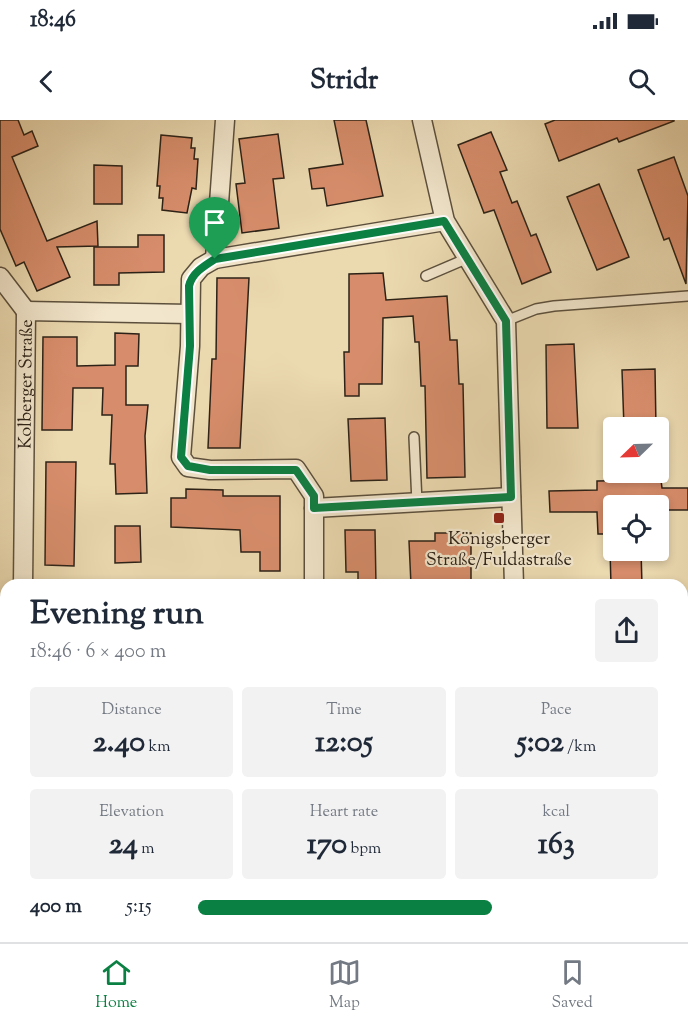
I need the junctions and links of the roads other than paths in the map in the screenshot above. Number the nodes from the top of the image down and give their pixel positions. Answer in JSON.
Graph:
{"nodes":[{"id":1,"x":225,"y":120,"type":"edge"},
{"id":2,"x":422,"y":120,"type":"edge"},
{"id":3,"x":444,"y":221,"type":"junction"},
{"id":4,"x":468,"y":258,"type":"junction"},
{"id":5,"x":215,"y":259,"type":"junction"},
{"id":6,"x":426,"y":276,"type":"dead end"},
{"id":7,"x":0,"y":278,"type":"edge"},
{"id":8,"x":688,"y":296,"type":"edge"},
{"id":9,"x":26,"y":311,"type":"junction"},
{"id":10,"x":190,"y":314,"type":"junction"},
{"id":11,"x":506,"y":321,"type":"junction"},
{"id":12,"x":414,"y":437,"type":"dead end"},
{"id":13,"x":511,"y":497,"type":"junction"},
{"id":14,"x":417,"y":503,"type":"junction"},
{"id":15,"x":314,"y":508,"type":"junction"},
{"id":16,"x":23,"y":579,"type":"edge"},
{"id":17,"x":314,"y":579,"type":"edge"},
{"id":18,"x":514,"y":579,"type":"edge"}],
"edges":[{"from":1,"to":5,"type":"street"},
{"from":2,"to":3,"type":"street"},
{"from":3,"to":4,"type":"street"},
{"from":3,"to":5,"type":"street"},
{"from":4,"to":6,"type":"lane"},
{"from":4,"to":11,"type":"street"},
{"from":5,"to":10,"type":"street"},
{"from":7,"to":9,"type":"street"},
{"from":8,"to":11,"type":"lane"},
{"from":9,"to":10,"type":"street","name":"Kolberger Straße"},
{"from":9,"to":16,"type":"street","name":"Kolberger Straße"},
{"from":10,"to":15,"type":"street"},
{"from":11,"to":13,"type":"street"},
{"from":12,"to":14,"type":"lane"},
{"from":13,"to":14,"type":"street"},
{"from":13,"to":18,"type":"street"},
{"from":14,"to":15,"type":"street"},
{"from":15,"to":17,"type":"street"}]}
